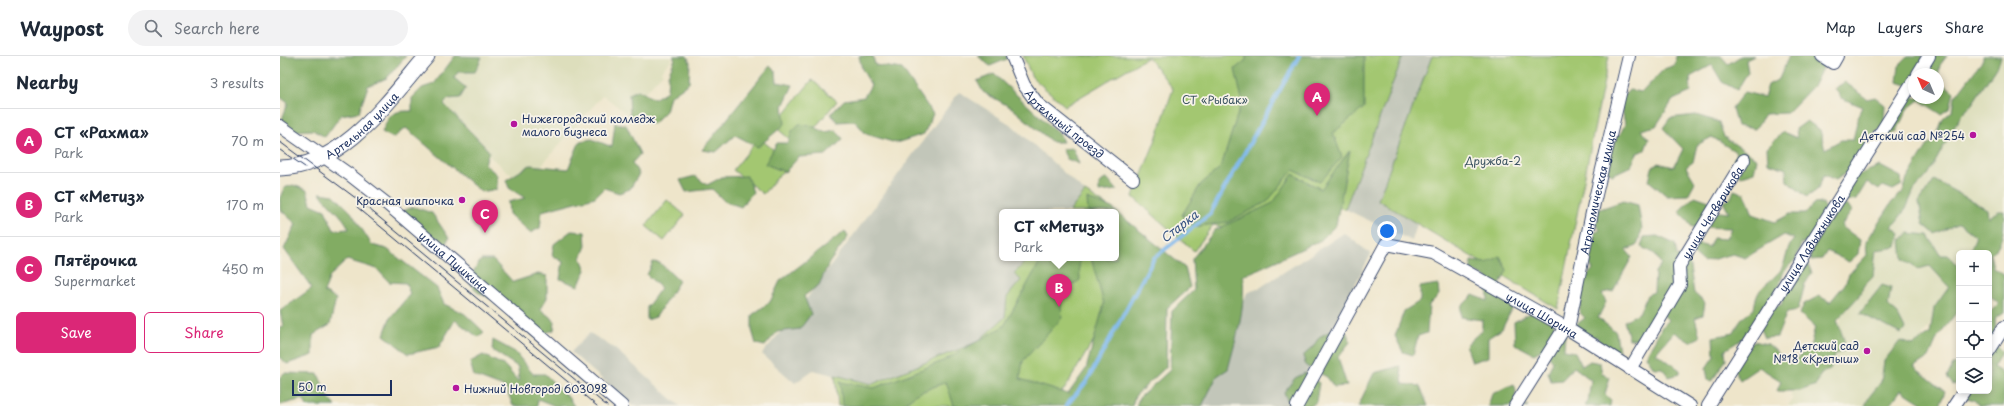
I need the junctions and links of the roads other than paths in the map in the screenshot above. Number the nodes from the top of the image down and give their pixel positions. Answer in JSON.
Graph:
{"nodes":[{"id":1,"x":427,"y":56,"type":"edge"},
{"id":2,"x":1012,"y":56,"type":"edge"},
{"id":3,"x":1629,"y":56,"type":"edge"},
{"id":4,"x":1822,"y":56,"type":"edge"},
{"id":5,"x":1837,"y":56,"type":"edge"},
{"id":6,"x":1929,"y":56,"type":"edge"},
{"id":7,"x":1922,"y":68,"type":"edge"},
{"id":8,"x":1908,"y":89,"type":"edge"},
{"id":9,"x":280,"y":126,"type":"edge"},
{"id":10,"x":325,"y":157,"type":"junction"},
{"id":11,"x":1744,"y":160,"type":"dead end"},
{"id":12,"x":280,"y":168,"type":"edge"},
{"id":13,"x":1133,"y":179,"type":"dead end"},
{"id":14,"x":2004,"y":327,"type":"edge"},
{"id":15,"x":1566,"y":328,"type":"junction"},
{"id":16,"x":1992,"y":346,"type":"edge"},
{"id":17,"x":1630,"y":369,"type":"junction"},
{"id":18,"x":1962,"y":394,"type":"edge"},
{"id":19,"x":622,"y":406,"type":"edge"},
{"id":20,"x":1297,"y":406,"type":"edge"},
{"id":21,"x":1515,"y":406,"type":"edge"},
{"id":22,"x":1690,"y":406,"type":"edge"},
{"id":23,"x":1708,"y":406,"type":"edge"},
{"id":24,"x":1954,"y":406,"type":"edge"}],
"edges":[{"from":1,"to":10,"type":"street","name":"Артельная улица"},
{"from":2,"to":13,"type":"street","name":"Артельный проезд"},
{"from":3,"to":15,"type":"street","name":"Агрономическая улица"},
{"from":4,"to":5,"type":"street"},
{"from":6,"to":7,"type":"street"},
{"from":8,"to":23,"type":"street","name":"улица Ладыжникова"},
{"from":9,"to":10,"type":"street","name":"улица Пушкина"},
{"from":10,"to":12,"type":"street","name":"Артельная улица"},
{"from":10,"to":19,"type":"street","name":"улица Пушкина"},
{"from":11,"to":17,"type":"street","name":"улица Четверикова"},
{"from":14,"to":16,"type":"street"},
{"from":15,"to":17,"type":"street","name":"улица Шорина"},
{"from":15,"to":20,"type":"street","name":"улица Шорина"},
{"from":15,"to":21,"type":"street"},
{"from":17,"to":22,"type":"street","name":"улица Шорина"},
{"from":18,"to":24,"type":"street"}]}
